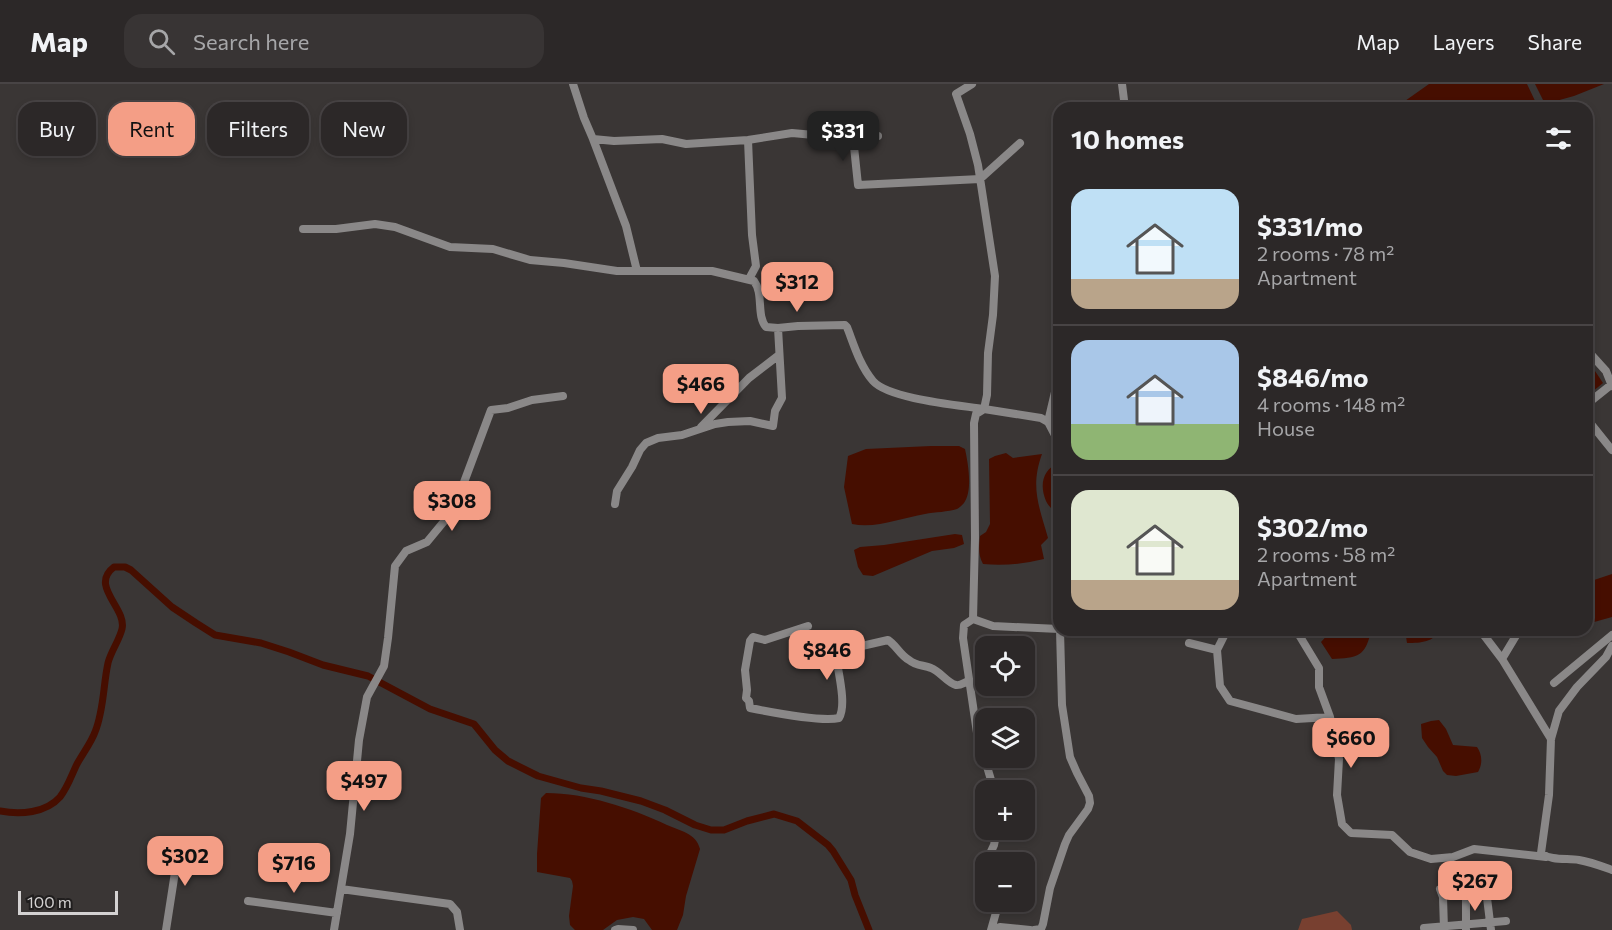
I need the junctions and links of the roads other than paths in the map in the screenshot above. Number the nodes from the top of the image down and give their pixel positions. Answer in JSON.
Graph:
{"nodes":[{"id":1,"x":573,"y":84,"type":"edge"},
{"id":2,"x":972,"y":84,"type":"edge"},
{"id":3,"x":1122,"y":84,"type":"edge"},
{"id":4,"x":1124,"y":102,"type":"edge"},
{"id":5,"x":878,"y":136,"type":"dead end"},
{"id":6,"x":853,"y":137,"type":"junction"},
{"id":7,"x":593,"y":139,"type":"junction"},
{"id":8,"x":748,"y":140,"type":"junction"},
{"id":9,"x":1020,"y":143,"type":"dead end"},
{"id":10,"x":980,"y":179,"type":"junction"},
{"id":11,"x":303,"y":229,"type":"dead end"},
{"id":12,"x":637,"y":272,"type":"junction"},
{"id":13,"x":750,"y":279,"type":"junction"},
{"id":14,"x":778,"y":328,"type":"junction"},
{"id":15,"x":779,"y":355,"type":"junction"},
{"id":16,"x":1593,"y":357,"type":"edge"},
{"id":17,"x":1611,"y":386,"type":"edge"},
{"id":18,"x":563,"y":396,"type":"dead end"},
{"id":19,"x":1593,"y":400,"type":"edge"},
{"id":20,"x":1053,"y":401,"type":"edge"},
{"id":21,"x":984,"y":409,"type":"junction"},
{"id":22,"x":1048,"y":422,"type":"junction"},
{"id":23,"x":1593,"y":426,"type":"edge"},
{"id":24,"x":698,"y":429,"type":"junction"},
{"id":25,"x":1053,"y":432,"type":"edge"},
{"id":26,"x":1612,"y":450,"type":"edge"},
{"id":27,"x":615,"y":504,"type":"dead end"},
{"id":28,"x":973,"y":619,"type":"junction"},
{"id":29,"x":808,"y":626,"type":"dead end"},
{"id":30,"x":1053,"y":629,"type":"edge"},
{"id":31,"x":1612,"y":635,"type":"edge"},
{"id":32,"x":1059,"y":636,"type":"edge"},
{"id":33,"x":1224,"y":636,"type":"edge"},
{"id":34,"x":1300,"y":636,"type":"edge"},
{"id":35,"x":1485,"y":636,"type":"edge"},
{"id":36,"x":1516,"y":636,"type":"edge"},
{"id":37,"x":1189,"y":643,"type":"dead end"},
{"id":38,"x":1612,"y":646,"type":"edge"},
{"id":39,"x":1217,"y":650,"type":"junction"},
{"id":40,"x":1502,"y":659,"type":"junction"},
{"id":41,"x":969,"y":681,"type":"junction"},
{"id":42,"x":1554,"y":683,"type":"dead end"},
{"id":43,"x":1330,"y":717,"type":"junction"},
{"id":44,"x":1551,"y":739,"type":"junction"},
{"id":45,"x":991,"y":780,"type":"edge"},
{"id":46,"x":180,"y":840,"type":"dead end"},
{"id":47,"x":1546,"y":857,"type":"junction"},
{"id":48,"x":1612,"y":870,"type":"edge"},
{"id":49,"x":341,"y":889,"type":"junction"},
{"id":50,"x":1440,"y":889,"type":"dead end"},
{"id":51,"x":1486,"y":890,"type":"dead end"},
{"id":52,"x":1466,"y":891,"type":"dead end"},
{"id":53,"x":248,"y":901,"type":"dead end"},
{"id":54,"x":996,"y":912,"type":"edge"},
{"id":55,"x":337,"y":913,"type":"junction"},
{"id":56,"x":1506,"y":921,"type":"dead end"},
{"id":57,"x":1490,"y":926,"type":"edge"},
{"id":58,"x":1466,"y":927,"type":"edge"},
{"id":59,"x":1424,"y":928,"type":"dead end"},
{"id":60,"x":1444,"y":928,"type":"edge"},
{"id":61,"x":166,"y":930,"type":"edge"},
{"id":62,"x":334,"y":930,"type":"edge"},
{"id":63,"x":460,"y":930,"type":"edge"},
{"id":64,"x":615,"y":930,"type":"edge"},
{"id":65,"x":633,"y":930,"type":"edge"},
{"id":66,"x":992,"y":930,"type":"edge"},
{"id":67,"x":1032,"y":930,"type":"edge"}],
"edges":[{"from":1,"to":7,"type":"street"},
{"from":2,"to":10,"type":"street"},
{"from":3,"to":4,"type":"street"},
{"from":5,"to":6,"type":"street"},
{"from":6,"to":8,"type":"street"},
{"from":6,"to":10,"type":"street"},
{"from":7,"to":8,"type":"street"},
{"from":7,"to":12,"type":"street"},
{"from":8,"to":13,"type":"street"},
{"from":9,"to":10,"type":"street"},
{"from":10,"to":21,"type":"street"},
{"from":11,"to":12,"type":"street"},
{"from":12,"to":13,"type":"street"},
{"from":13,"to":14,"type":"street"},
{"from":14,"to":15,"type":"street"},
{"from":14,"to":21,"type":"street"},
{"from":15,"to":24,"type":"street"},
{"from":15,"to":24,"type":"street"},
{"from":16,"to":17,"type":"street"},
{"from":17,"to":19,"type":"street"},
{"from":18,"to":49,"type":"street"},
{"from":20,"to":22,"type":"street"},
{"from":21,"to":22,"type":"street"},
{"from":21,"to":28,"type":"street"},
{"from":22,"to":25,"type":"street"},
{"from":23,"to":26,"type":"street"},
{"from":24,"to":27,"type":"street"},
{"from":28,"to":30,"type":"street"},
{"from":28,"to":41,"type":"street"},
{"from":29,"to":41,"type":"street"},
{"from":31,"to":42,"type":"street"},
{"from":32,"to":67,"type":"street"},
{"from":33,"to":39,"type":"street"},
{"from":34,"to":43,"type":"street"},
{"from":35,"to":40,"type":"street"},
{"from":36,"to":40,"type":"street"},
{"from":37,"to":39,"type":"street"},
{"from":38,"to":44,"type":"street"},
{"from":39,"to":43,"type":"street"},
{"from":40,"to":44,"type":"street"},
{"from":41,"to":45,"type":"street"},
{"from":43,"to":47,"type":"street"},
{"from":44,"to":47,"type":"street"},
{"from":46,"to":61,"type":"street"},
{"from":47,"to":48,"type":"street"},
{"from":49,"to":55,"type":"street"},
{"from":49,"to":63,"type":"street"},
{"from":50,"to":60,"type":"street"},
{"from":51,"to":57,"type":"street"},
{"from":52,"to":58,"type":"street"},
{"from":53,"to":55,"type":"street"},
{"from":54,"to":66,"type":"street"},
{"from":55,"to":62,"type":"street"},
{"from":56,"to":57,"type":"street"},
{"from":57,"to":58,"type":"street"},
{"from":58,"to":60,"type":"street"},
{"from":59,"to":60,"type":"street"},
{"from":64,"to":65,"type":"street"},
{"from":66,"to":67,"type":"street"}]}
